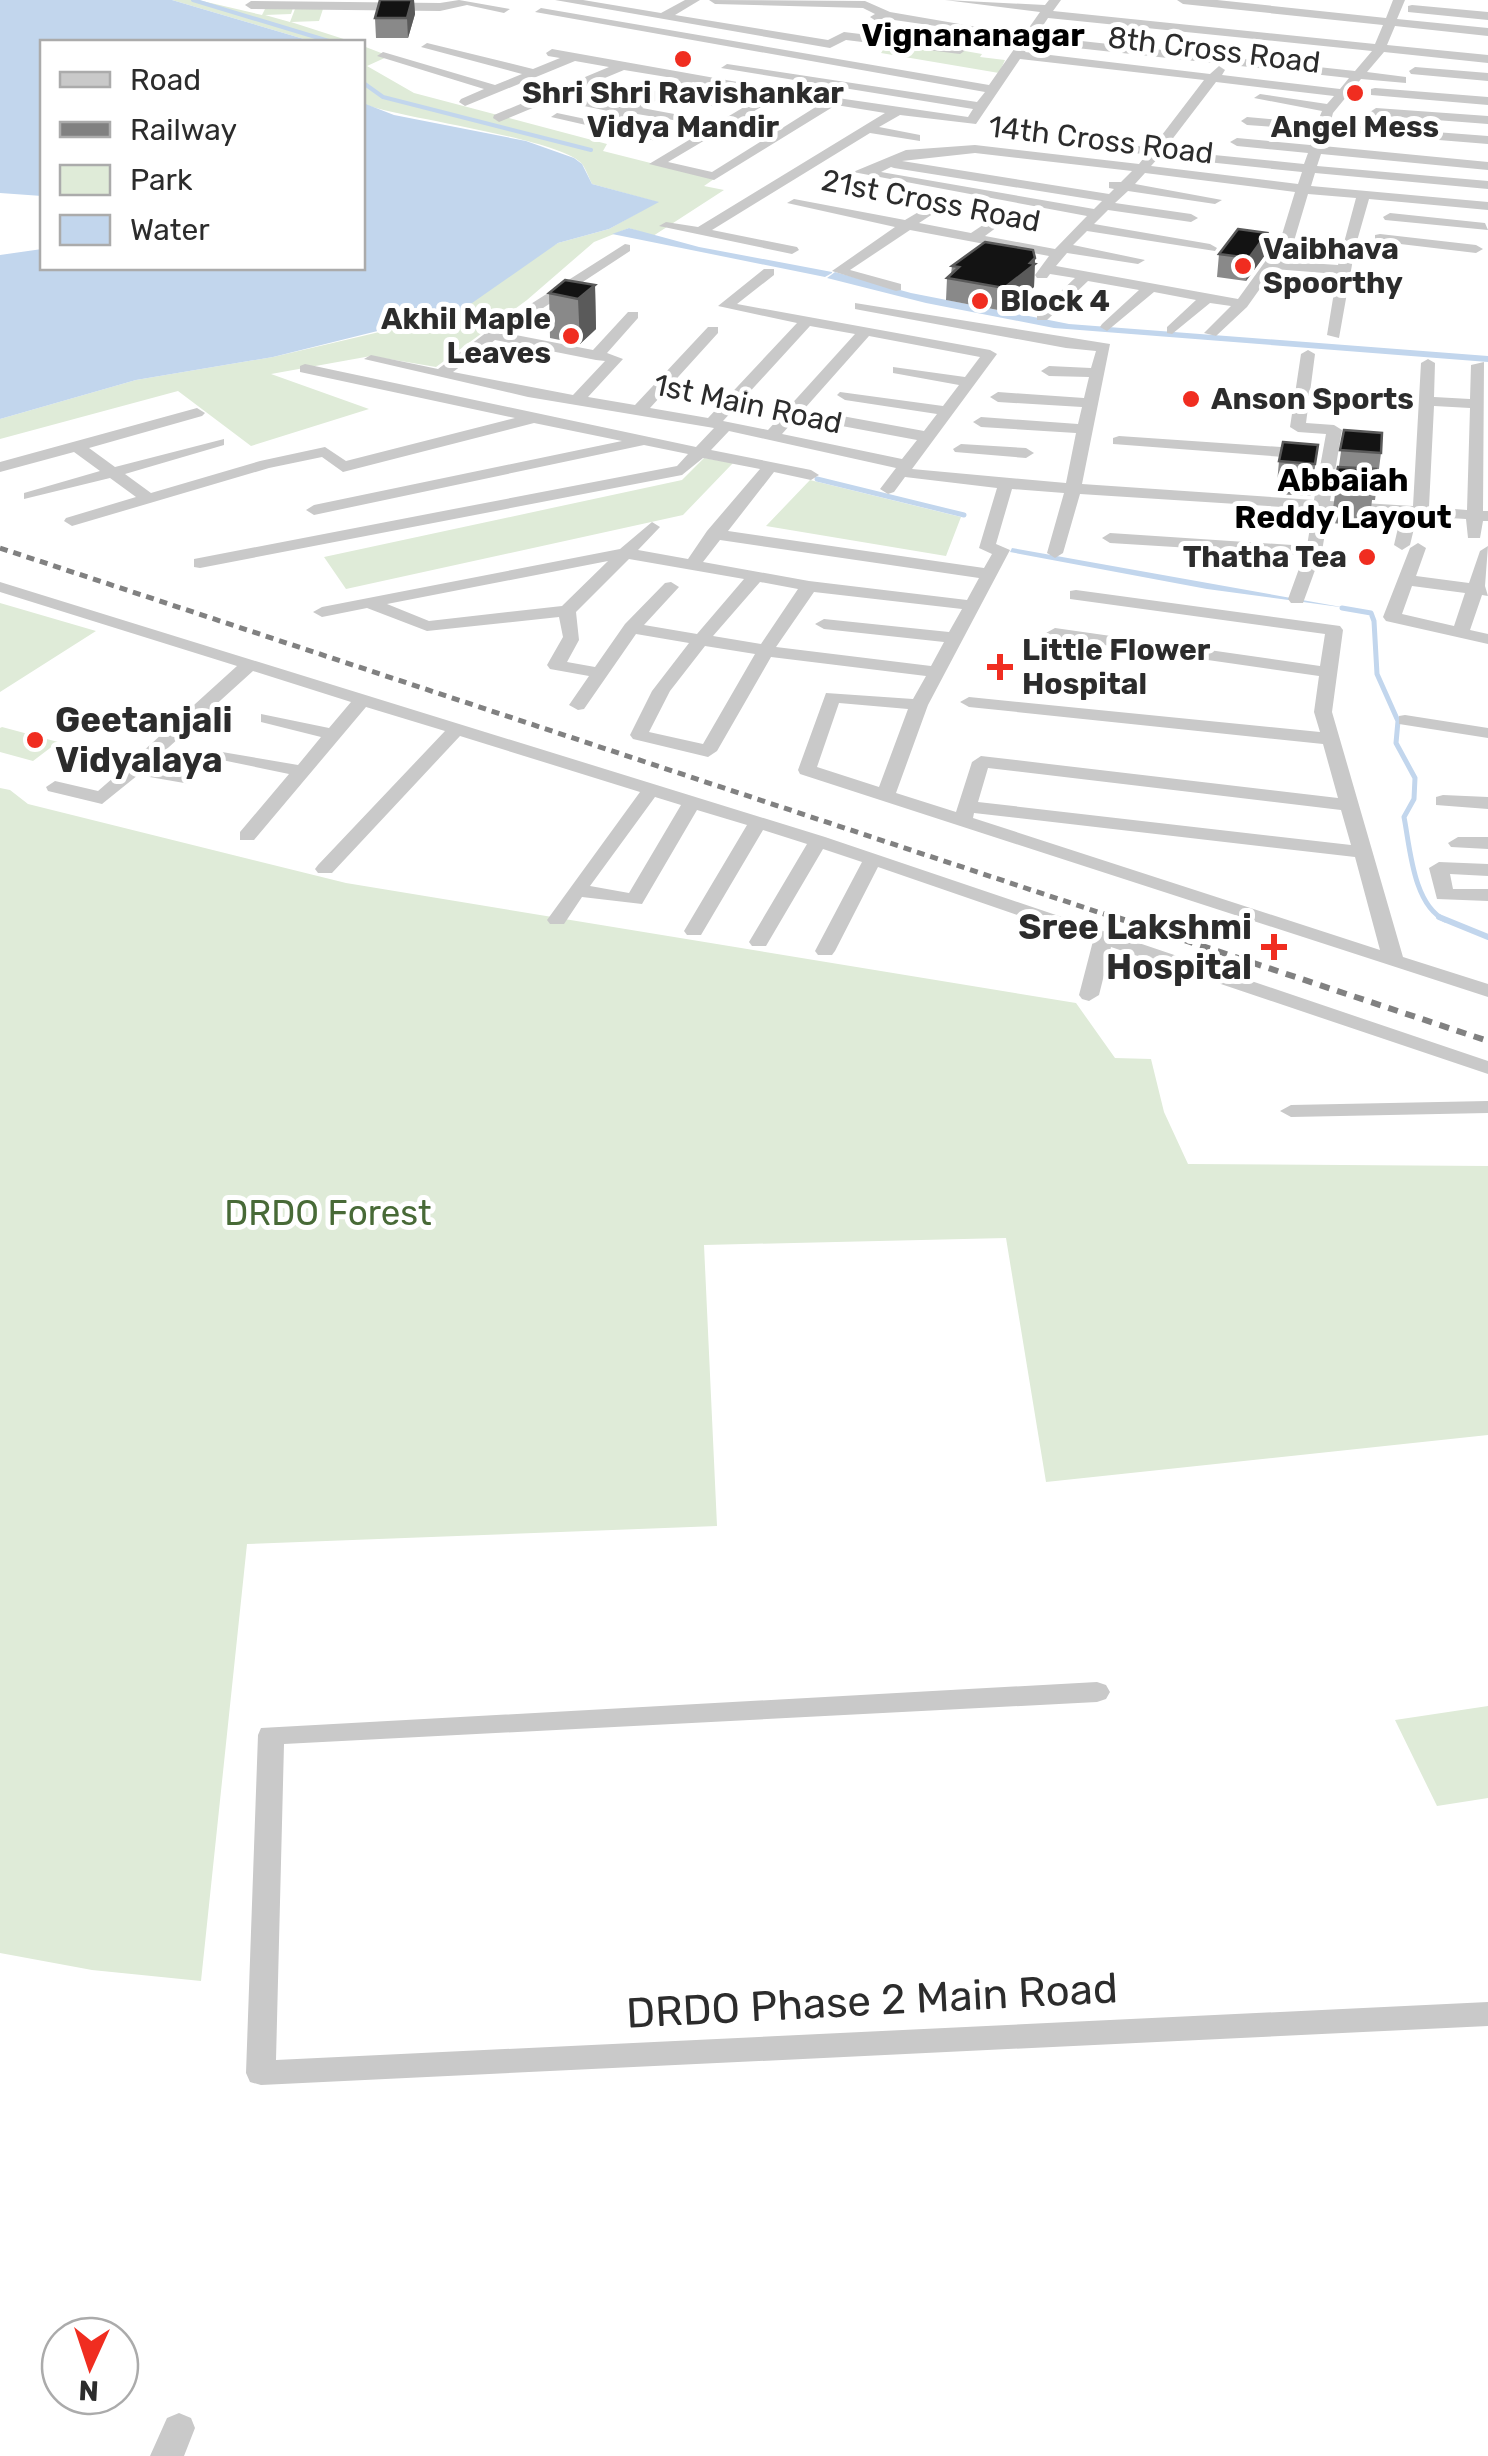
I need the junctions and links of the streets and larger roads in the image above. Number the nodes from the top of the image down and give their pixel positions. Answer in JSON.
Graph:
{"nodes":[{"id":1,"x":561,"y":0,"type":"edge"},
{"id":2,"x":630,"y":0,"type":"edge"},
{"id":3,"x":694,"y":0,"type":"edge"},
{"id":4,"x":703,"y":0,"type":"edge"},
{"id":5,"x":715,"y":0,"type":"edge"},
{"id":6,"x":775,"y":0,"type":"edge"},
{"id":7,"x":894,"y":0,"type":"edge"},
{"id":8,"x":951,"y":0,"type":"edge"},
{"id":9,"x":1182,"y":0,"type":"edge"},
{"id":10,"x":468,"y":1,"type":"edge"},
{"id":11,"x":267,"y":3,"type":"edge"},
{"id":12,"x":362,"y":3,"type":"edge"},
{"id":13,"x":984,"y":3,"type":"dead end"},
{"id":14,"x":1255,"y":4,"type":"edge"},
{"id":15,"x":1399,"y":4,"type":"edge"},
{"id":16,"x":250,"y":5,"type":"dead end"},
{"id":17,"x":1285,"y":5,"type":"edge"},
{"id":18,"x":613,"y":6,"type":"edge"},
{"id":19,"x":1050,"y":6,"type":"edge"},
{"id":20,"x":504,"y":9,"type":"dead end"},
{"id":21,"x":813,"y":9,"type":"junction"},
{"id":22,"x":541,"y":12,"type":"dead end"},
{"id":23,"x":886,"y":16,"type":"junction"},
{"id":24,"x":1488,"y":16,"type":"edge"},
{"id":25,"x":666,"y":18,"type":"junction"},
{"id":26,"x":1393,"y":22,"type":"junction"},
{"id":27,"x":787,"y":26,"type":"junction"},
{"id":28,"x":1005,"y":32,"type":"junction"},
{"id":29,"x":1488,"y":32,"type":"edge"},
{"id":30,"x":1247,"y":35,"type":"junction"},
{"id":31,"x":844,"y":36,"type":"junction"},
{"id":32,"x":1386,"y":36,"type":"junction"},
{"id":33,"x":427,"y":47,"type":"dead end"},
{"id":34,"x":1236,"y":47,"type":"junction"},
{"id":35,"x":1488,"y":48,"type":"edge"},
{"id":36,"x":1379,"y":50,"type":"junction"},
{"id":37,"x":552,"y":53,"type":"dead end"},
{"id":38,"x":1017,"y":55,"type":"junction"},
{"id":39,"x":383,"y":56,"type":"dead end"},
{"id":40,"x":889,"y":56,"type":"dead end"},
{"id":41,"x":573,"y":57,"type":"junction"},
{"id":42,"x":1488,"y":59,"type":"edge"},
{"id":43,"x":1228,"y":60,"type":"junction"},
{"id":44,"x":484,"y":61,"type":"junction"},
{"id":45,"x":1370,"y":62,"type":"junction"},
{"id":46,"x":943,"y":64,"type":"dead end"},
{"id":47,"x":622,"y":66,"type":"junction"},
{"id":48,"x":726,"y":68,"type":"dead end"},
{"id":49,"x":1008,"y":68,"type":"junction"},
{"id":50,"x":871,"y":70,"type":"junction"},
{"id":51,"x":532,"y":74,"type":"junction"},
{"id":52,"x":448,"y":76,"type":"junction"},
{"id":53,"x":1360,"y":76,"type":"junction"},
{"id":54,"x":1488,"y":77,"type":"edge"},
{"id":55,"x":691,"y":78,"type":"junction"},
{"id":56,"x":923,"y":78,"type":"junction"},
{"id":57,"x":1402,"y":80,"type":"dead end"},
{"id":58,"x":1209,"y":84,"type":"junction"},
{"id":59,"x":624,"y":87,"type":"dead end"},
{"id":60,"x":496,"y":89,"type":"junction"},
{"id":61,"x":995,"y":90,"type":"junction"},
{"id":62,"x":1346,"y":91,"type":"junction"},
{"id":63,"x":776,"y":93,"type":"junction"},
{"id":64,"x":660,"y":94,"type":"junction"},
{"id":65,"x":1488,"y":101,"type":"edge"},
{"id":66,"x":465,"y":102,"type":"dead end"},
{"id":67,"x":583,"y":102,"type":"dead end"},
{"id":68,"x":833,"y":102,"type":"junction"},
{"id":69,"x":712,"y":104,"type":"dead end"},
{"id":70,"x":982,"y":108,"type":"junction"},
{"id":71,"x":1330,"y":108,"type":"junction"},
{"id":72,"x":627,"y":110,"type":"junction"},
{"id":73,"x":896,"y":111,"type":"junction"},
{"id":74,"x":1376,"y":112,"type":"dead end"},
{"id":75,"x":557,"y":117,"type":"dead end"},
{"id":76,"x":499,"y":118,"type":"dead end"},
{"id":77,"x":680,"y":119,"type":"dead end"},
{"id":78,"x":1488,"y":120,"type":"edge"},
{"id":79,"x":1246,"y":121,"type":"dead end"},
{"id":80,"x":597,"y":125,"type":"junction"},
{"id":81,"x":1320,"y":127,"type":"junction"},
{"id":82,"x":868,"y":129,"type":"junction"},
{"id":83,"x":656,"y":137,"type":"dead end"},
{"id":84,"x":1488,"y":140,"type":"edge"},
{"id":85,"x":1237,"y":142,"type":"dead end"},
{"id":86,"x":1100,"y":145,"type":"dead end"},
{"id":87,"x":1314,"y":149,"type":"junction"},
{"id":88,"x":949,"y":150,"type":"junction"},
{"id":89,"x":917,"y":152,"type":"junction"},
{"id":90,"x":1156,"y":153,"type":"junction"},
{"id":91,"x":1052,"y":156,"type":"junction"},
{"id":92,"x":891,"y":161,"type":"junction"},
{"id":93,"x":1488,"y":166,"type":"edge"},
{"id":94,"x":1144,"y":168,"type":"junction"},
{"id":95,"x":1308,"y":169,"type":"junction"},
{"id":96,"x":1039,"y":170,"type":"dead end"},
{"id":97,"x":1005,"y":177,"type":"junction"},
{"id":98,"x":1064,"y":178,"type":"dead end"},
{"id":99,"x":1248,"y":184,"type":"junction"},
{"id":100,"x":1488,"y":185,"type":"edge"},
{"id":101,"x":1125,"y":187,"type":"junction"},
{"id":102,"x":1303,"y":189,"type":"junction"},
{"id":103,"x":1364,"y":195,"type":"junction"},
{"id":104,"x":1214,"y":200,"type":"dead end"},
{"id":105,"x":794,"y":202,"type":"dead end"},
{"id":106,"x":1236,"y":204,"type":"dead end"},
{"id":107,"x":938,"y":205,"type":"dead end"},
{"id":108,"x":1106,"y":206,"type":"junction"},
{"id":109,"x":1488,"y":206,"type":"edge"},
{"id":110,"x":1004,"y":215,"type":"dead end"},
{"id":111,"x":1191,"y":218,"type":"dead end"},
{"id":112,"x":1390,"y":218,"type":"dead end"},
{"id":113,"x":1486,"y":221,"type":"edge"},
{"id":114,"x":908,"y":224,"type":"junction"},
{"id":115,"x":666,"y":226,"type":"dead end"},
{"id":116,"x":1086,"y":227,"type":"junction"},
{"id":117,"x":700,"y":232,"type":"junction"},
{"id":118,"x":974,"y":238,"type":"junction"},
{"id":119,"x":1380,"y":238,"type":"dead end"},
{"id":120,"x":625,"y":248,"type":"dead end"},
{"id":121,"x":1210,"y":248,"type":"dead end"},
{"id":122,"x":1476,"y":249,"type":"junction"},
{"id":123,"x":792,"y":250,"type":"dead end"},
{"id":124,"x":1061,"y":251,"type":"junction"},
{"id":125,"x":1138,"y":260,"type":"dead end"},
{"id":126,"x":1271,"y":264,"type":"junction"},
{"id":127,"x":1470,"y":268,"type":"dead end"},
{"id":128,"x":1344,"y":270,"type":"junction"},
{"id":129,"x":769,"y":272,"type":"dead end"},
{"id":130,"x":1086,"y":276,"type":"junction"},
{"id":131,"x":896,"y":286,"type":"dead end"},
{"id":132,"x":1151,"y":287,"type":"junction"},
{"id":133,"x":1208,"y":297,"type":"junction"},
{"id":134,"x":1242,"y":304,"type":"junction"},
{"id":135,"x":860,"y":306,"type":"dead end"},
{"id":136,"x":633,"y":315,"type":"dead end"},
{"id":137,"x":1042,"y":317,"type":"dead end"},
{"id":138,"x":806,"y":322,"type":"junction"},
{"id":139,"x":1107,"y":327,"type":"dead end"},
{"id":140,"x":714,"y":330,"type":"dead end"},
{"id":141,"x":1172,"y":330,"type":"dead end"},
{"id":142,"x":864,"y":333,"type":"junction"},
{"id":143,"x":1211,"y":333,"type":"dead end"},
{"id":144,"x":492,"y":335,"type":"junction"},
{"id":145,"x":1334,"y":335,"type":"dead end"},
{"id":146,"x":1308,"y":354,"type":"dead end"},
{"id":147,"x":596,"y":356,"type":"junction"},
{"id":148,"x":371,"y":359,"type":"dead end"},
{"id":149,"x":1428,"y":362,"type":"dead end"},
{"id":150,"x":1479,"y":364,"type":"dead end"},
{"id":151,"x":305,"y":369,"type":"dead end"},
{"id":152,"x":898,"y":370,"type":"dead end"},
{"id":153,"x":1049,"y":371,"type":"dead end"},
{"id":154,"x":440,"y":374,"type":"junction"},
{"id":155,"x":1096,"y":374,"type":"junction"},
{"id":156,"x":970,"y":382,"type":"junction"},
{"id":157,"x":846,"y":394,"type":"dead end"},
{"id":158,"x":998,"y":396,"type":"dead end"},
{"id":159,"x":585,"y":400,"type":"junction"},
{"id":160,"x":1427,"y":401,"type":"junction"},
{"id":161,"x":1089,"y":403,"type":"junction"},
{"id":162,"x":1477,"y":404,"type":"junction"},
{"id":163,"x":640,"y":409,"type":"junction"},
{"id":164,"x":947,"y":411,"type":"junction"},
{"id":165,"x":197,"y":413,"type":"dead end"},
{"id":166,"x":534,"y":418,"type":"junction"},
{"id":167,"x":831,"y":419,"type":"dead end"},
{"id":168,"x":981,"y":422,"type":"dead end"},
{"id":169,"x":568,"y":424,"type":"junction"},
{"id":170,"x":719,"y":424,"type":"junction"},
{"id":171,"x":1034,"y":426,"type":"junction"},
{"id":172,"x":1083,"y":429,"type":"junction"},
{"id":173,"x":929,"y":437,"type":"junction"},
{"id":174,"x":770,"y":438,"type":"junction"},
{"id":175,"x":646,"y":440,"type":"junction"},
{"id":176,"x":1119,"y":440,"type":"dead end"},
{"id":177,"x":218,"y":442,"type":"dead end"},
{"id":178,"x":77,"y":447,"type":"junction"},
{"id":179,"x":961,"y":449,"type":"dead end"},
{"id":180,"x":702,"y":452,"type":"junction"},
{"id":181,"x":1026,"y":454,"type":"junction"},
{"id":182,"x":1329,"y":456,"type":"junction"},
{"id":183,"x":0,"y":467,"type":"edge"},
{"id":184,"x":770,"y":467,"type":"junction"},
{"id":185,"x":903,"y":468,"type":"junction"},
{"id":186,"x":113,"y":473,"type":"junction"},
{"id":187,"x":811,"y":475,"type":"dead end"},
{"id":188,"x":1012,"y":484,"type":"junction"},
{"id":189,"x":1074,"y":488,"type":"junction"},
{"id":190,"x":888,"y":489,"type":"dead end"},
{"id":191,"x":30,"y":496,"type":"dead end"},
{"id":192,"x":149,"y":499,"type":"junction"},
{"id":193,"x":1320,"y":505,"type":"junction"},
{"id":194,"x":314,"y":510,"type":"dead end"},
{"id":195,"x":1416,"y":511,"type":"junction"},
{"id":196,"x":1482,"y":516,"type":"edge"},
{"id":197,"x":72,"y":521,"type":"dead end"},
{"id":198,"x":652,"y":527,"type":"dead end"},
{"id":199,"x":713,"y":534,"type":"junction"},
{"id":200,"x":1474,"y":535,"type":"dead end"},
{"id":201,"x":1110,"y":538,"type":"dead end"},
{"id":202,"x":1488,"y":551,"type":"edge"},
{"id":203,"x":1314,"y":552,"type":"junction"},
{"id":204,"x":624,"y":553,"type":"junction"},
{"id":205,"x":1054,"y":554,"type":"dead end"},
{"id":206,"x":200,"y":563,"type":"dead end"},
{"id":207,"x":692,"y":565,"type":"junction"},
{"id":208,"x":988,"y":574,"type":"junction"},
{"id":209,"x":754,"y":577,"type":"junction"},
{"id":210,"x":1406,"y":580,"type":"junction"},
{"id":211,"x":808,"y":586,"type":"junction"},
{"id":212,"x":671,"y":587,"type":"dead end"},
{"id":213,"x":0,"y":588,"type":"edge"},
{"id":214,"x":1482,"y":590,"type":"edge"},
{"id":215,"x":1076,"y":595,"type":"dead end"},
{"id":216,"x":1296,"y":600,"type":"dead end"},
{"id":217,"x":368,"y":604,"type":"junction"},
{"id":218,"x":970,"y":605,"type":"junction"},
{"id":219,"x":571,"y":608,"type":"junction"},
{"id":220,"x":322,"y":612,"type":"dead end"},
{"id":221,"x":824,"y":624,"type":"dead end"},
{"id":222,"x":631,"y":628,"type":"junction"},
{"id":223,"x":1462,"y":632,"type":"junction"},
{"id":224,"x":1055,"y":633,"type":"dead end"},
{"id":225,"x":955,"y":638,"type":"junction"},
{"id":226,"x":700,"y":640,"type":"junction"},
{"id":227,"x":1488,"y":640,"type":"edge"},
{"id":228,"x":765,"y":651,"type":"junction"},
{"id":229,"x":248,"y":666,"type":"junction"},
{"id":230,"x":936,"y":672,"type":"junction"},
{"id":231,"x":1327,"y":672,"type":"junction"},
{"id":232,"x":600,"y":673,"type":"junction"},
{"id":233,"x":361,"y":701,"type":"junction"},
{"id":234,"x":968,"y":702,"type":"dead end"},
{"id":235,"x":578,"y":705,"type":"dead end"},
{"id":236,"x":919,"y":706,"type":"junction"},
{"id":237,"x":267,"y":718,"type":"dead end"},
{"id":238,"x":1404,"y":720,"type":"dead end"},
{"id":239,"x":456,"y":730,"type":"junction"},
{"id":240,"x":1488,"y":732,"type":"edge"},
{"id":241,"x":334,"y":734,"type":"junction"},
{"id":242,"x":1331,"y":739,"type":"junction"},
{"id":243,"x":64,"y":753,"type":"dead end"},
{"id":244,"x":229,"y":756,"type":"dead end"},
{"id":245,"x":134,"y":769,"type":"junction"},
{"id":246,"x":302,"y":771,"type":"junction"},
{"id":247,"x":183,"y":780,"type":"dead end"},
{"id":248,"x":55,"y":787,"type":"dead end"},
{"id":249,"x":651,"y":790,"type":"junction"},
{"id":250,"x":885,"y":797,"type":"junction"},
{"id":251,"x":1444,"y":801,"type":"dead end"},
{"id":252,"x":692,"y":803,"type":"junction"},
{"id":253,"x":1488,"y":803,"type":"edge"},
{"id":254,"x":1350,"y":805,"type":"junction"},
{"id":255,"x":965,"y":814,"type":"junction"},
{"id":256,"x":758,"y":823,"type":"junction"},
{"id":257,"x":246,"y":836,"type":"dead end"},
{"id":258,"x":818,"y":841,"type":"junction"},
{"id":259,"x":1458,"y":843,"type":"dead end"},
{"id":260,"x":1488,"y":843,"type":"edge"},
{"id":261,"x":1362,"y":852,"type":"junction"},
{"id":262,"x":872,"y":859,"type":"junction"},
{"id":263,"x":326,"y":869,"type":"dead end"},
{"id":264,"x":1488,"y":870,"type":"edge"},
{"id":265,"x":577,"y":890,"type":"junction"},
{"id":266,"x":1488,"y":896,"type":"edge"},
{"id":267,"x":558,"y":920,"type":"dead end"},
{"id":268,"x":694,"y":931,"type":"dead end"},
{"id":269,"x":1104,"y":937,"type":"junction"},
{"id":270,"x":759,"y":942,"type":"dead end"},
{"id":271,"x":825,"y":951,"type":"dead end"},
{"id":272,"x":1394,"y":962,"type":"junction"},
{"id":273,"x":1488,"y":990,"type":"edge"},
{"id":274,"x":1089,"y":995,"type":"dead end"},
{"id":275,"x":1488,"y":1068,"type":"edge"},
{"id":276,"x":1488,"y":1107,"type":"edge"},
{"id":277,"x":1291,"y":1111,"type":"dead end"},
{"id":278,"x":1096,"y":1692,"type":"dead end"},
{"id":279,"x":1488,"y":2014,"type":"edge"}],
"edges":[{"from":1,"to":18,"type":"street"},
{"from":2,"to":18,"type":"street"},
{"from":3,"to":25,"type":"street"},
{"from":4,"to":25,"type":"street"},
{"from":5,"to":21,"type":"street"},
{"from":6,"to":7,"type":"street"},
{"from":8,"to":19,"type":"street"},
{"from":9,"to":14,"type":"street"},
{"from":10,"to":12,"type":"street"},
{"from":10,"to":20,"type":"street"},
{"from":11,"to":12,"type":"street"},
{"from":11,"to":16,"type":"street"},
{"from":13,"to":28,"type":"street"},
{"from":14,"to":17,"type":"street"},
{"from":15,"to":24,"type":"street"},
{"from":15,"to":26,"type":"street"},
{"from":17,"to":26,"type":"street"},
{"from":18,"to":25,"type":"street"},
{"from":19,"to":28,"type":"street"},
{"from":19,"to":30,"type":"street"},
{"from":19,"to":32,"type":"street"},
{"from":21,"to":23,"type":"street"},
{"from":21,"to":27,"type":"street"},
{"from":22,"to":50,"type":"street"},
{"from":23,"to":28,"type":"street"},
{"from":23,"to":31,"type":"street"},
{"from":25,"to":27,"type":"street"},
{"from":26,"to":29,"type":"street"},
{"from":26,"to":32,"type":"street"},
{"from":27,"to":31,"type":"street"},
{"from":28,"to":31,"type":"street"},
{"from":28,"to":34,"type":"street"},
{"from":28,"to":38,"type":"street"},
{"from":28,"to":43,"type":"street"},
{"from":30,"to":34,"type":"street"},
{"from":30,"to":36,"type":"street"},
{"from":32,"to":35,"type":"street"},
{"from":32,"to":36,"type":"street"},
{"from":33,"to":44,"type":"street"},
{"from":34,"to":43,"type":"street"},
{"from":34,"to":45,"type":"street"},
{"from":36,"to":42,"type":"street"},
{"from":36,"to":45,"type":"street"},
{"from":37,"to":41,"type":"street"},
{"from":38,"to":49,"type":"street"},
{"from":38,"to":58,"type":"street","name":"8th Cross Road"},
{"from":39,"to":52,"type":"street"},
{"from":40,"to":50,"type":"street"},
{"from":41,"to":47,"type":"street"},
{"from":41,"to":51,"type":"street"},
{"from":43,"to":53,"type":"street"},
{"from":43,"to":58,"type":"street"},
{"from":44,"to":51,"type":"street"},
{"from":44,"to":52,"type":"street"},
{"from":45,"to":53,"type":"street"},
{"from":45,"to":54,"type":"street"},
{"from":46,"to":56,"type":"street"},
{"from":47,"to":55,"type":"street"},
{"from":47,"to":76,"type":"street"},
{"from":48,"to":70,"type":"street"},
{"from":49,"to":58,"type":"street"},
{"from":49,"to":61,"type":"street"},
{"from":50,"to":56,"type":"street"},
{"from":51,"to":60,"type":"street"},
{"from":52,"to":60,"type":"street"},
{"from":53,"to":57,"type":"street"},
{"from":53,"to":62,"type":"street"},
{"from":55,"to":63,"type":"street"},
{"from":55,"to":64,"type":"street"},
{"from":56,"to":61,"type":"street"},
{"from":58,"to":62,"type":"street","name":"8th Cross Road"},
{"from":58,"to":71,"type":"street"},
{"from":58,"to":90,"type":"street"},
{"from":59,"to":64,"type":"street"},
{"from":60,"to":66,"type":"street"},
{"from":61,"to":70,"type":"street"},
{"from":62,"to":65,"type":"street","name":"8th Cross Road"},
{"from":62,"to":71,"type":"street"},
{"from":63,"to":68,"type":"street"},
{"from":63,"to":68,"type":"street"},
{"from":64,"to":69,"type":"street"},
{"from":64,"to":72,"type":"street"},
{"from":67,"to":72,"type":"street"},
{"from":68,"to":73,"type":"street"},
{"from":70,"to":73,"type":"street"},
{"from":71,"to":81,"type":"street"},
{"from":72,"to":77,"type":"street"},
{"from":72,"to":80,"type":"street"},
{"from":73,"to":82,"type":"street"},
{"from":74,"to":78,"type":"street"},
{"from":75,"to":80,"type":"street"},
{"from":79,"to":81,"type":"street"},
{"from":80,"to":83,"type":"street"},
{"from":81,"to":84,"type":"street"},
{"from":81,"to":87,"type":"street"},
{"from":82,"to":89,"type":"street"},
{"from":82,"to":117,"type":"street"},
{"from":85,"to":87,"type":"street"},
{"from":86,"to":90,"type":"street"},
{"from":87,"to":93,"type":"street"},
{"from":87,"to":95,"type":"street"},
{"from":88,"to":89,"type":"street","name":"14th Cross Road"},
{"from":88,"to":91,"type":"street","name":"14th Cross Road"},
{"from":88,"to":97,"type":"street"},
{"from":89,"to":92,"type":"street","name":"14th Cross Road"},
{"from":89,"to":97,"type":"street"},
{"from":90,"to":94,"type":"street"},
{"from":90,"to":95,"type":"street"},
{"from":91,"to":94,"type":"street","name":"14th Cross Road"},
{"from":91,"to":96,"type":"street"},
{"from":92,"to":97,"type":"street"},
{"from":92,"to":108,"type":"street"},
{"from":94,"to":99,"type":"street","name":"14th Cross Road"},
{"from":94,"to":101,"type":"street"},
{"from":95,"to":100,"type":"street"},
{"from":95,"to":102,"type":"street"},
{"from":97,"to":108,"type":"street"},
{"from":98,"to":101,"type":"street"},
{"from":99,"to":102,"type":"street","name":"14th Cross Road"},
{"from":99,"to":106,"type":"street"},
{"from":101,"to":104,"type":"street"},
{"from":101,"to":108,"type":"street"},
{"from":102,"to":103,"type":"street","name":"14th Cross Road"},
{"from":102,"to":126,"type":"street"},
{"from":103,"to":109,"type":"street","name":"14th Cross Road"},
{"from":103,"to":128,"type":"street"},
{"from":105,"to":114,"type":"street","name":"21st Cross Road"},
{"from":107,"to":114,"type":"street"},
{"from":108,"to":111,"type":"street"},
{"from":108,"to":116,"type":"street"},
{"from":110,"to":118,"type":"street"},
{"from":112,"to":113,"type":"street"},
{"from":113,"to":122,"type":"street"},
{"from":114,"to":118,"type":"street","name":"21st Cross Road"},
{"from":114,"to":131,"type":"street"},
{"from":115,"to":117,"type":"street"},
{"from":116,"to":121,"type":"street"},
{"from":116,"to":124,"type":"street"},
{"from":117,"to":123,"type":"street"},
{"from":118,"to":124,"type":"street","name":"21st Cross Road"},
{"from":119,"to":122,"type":"street"},
{"from":120,"to":144,"type":"street"},
{"from":122,"to":127,"type":"street"},
{"from":124,"to":125,"type":"street","name":"21st Cross Road"},
{"from":124,"to":130,"type":"street"},
{"from":126,"to":128,"type":"street"},
{"from":126,"to":134,"type":"street"},
{"from":128,"to":145,"type":"street"},
{"from":129,"to":138,"type":"street"},
{"from":130,"to":132,"type":"street"},
{"from":130,"to":137,"type":"street"},
{"from":132,"to":133,"type":"street"},
{"from":132,"to":139,"type":"street"},
{"from":133,"to":134,"type":"street"},
{"from":133,"to":141,"type":"street"},
{"from":134,"to":143,"type":"street"},
{"from":135,"to":155,"type":"street"},
{"from":136,"to":147,"type":"street"},
{"from":138,"to":142,"type":"street"},
{"from":138,"to":170,"type":"street"},
{"from":140,"to":163,"type":"street"},
{"from":142,"to":156,"type":"street"},
{"from":142,"to":174,"type":"street"},
{"from":144,"to":147,"type":"street"},
{"from":144,"to":154,"type":"street"},
{"from":146,"to":182,"type":"street"},
{"from":147,"to":159,"type":"street"},
{"from":148,"to":154,"type":"street","name":"1st Main Road"},
{"from":149,"to":160,"type":"street"},
{"from":150,"to":162,"type":"street"},
{"from":151,"to":166,"type":"street"},
{"from":152,"to":156,"type":"street"},
{"from":153,"to":155,"type":"street"},
{"from":154,"to":159,"type":"street","name":"1st Main Road"},
{"from":155,"to":161,"type":"street"},
{"from":156,"to":164,"type":"street"},
{"from":157,"to":164,"type":"street"},
{"from":158,"to":161,"type":"street"},
{"from":159,"to":163,"type":"street","name":"1st Main Road"},
{"from":159,"to":169,"type":"street"},
{"from":160,"to":162,"type":"street"},
{"from":160,"to":195,"type":"street"},
{"from":161,"to":172,"type":"street"},
{"from":162,"to":196,"type":"street"},
{"from":163,"to":170,"type":"street","name":"1st Main Road"},
{"from":164,"to":173,"type":"street"},
{"from":165,"to":178,"type":"street"},
{"from":166,"to":169,"type":"street"},
{"from":166,"to":192,"type":"street"},
{"from":167,"to":173,"type":"street"},
{"from":168,"to":171,"type":"street"},
{"from":169,"to":175,"type":"street"},
{"from":170,"to":174,"type":"street","name":"1st Main Road"},
{"from":170,"to":180,"type":"street"},
{"from":171,"to":172,"type":"street"},
{"from":171,"to":181,"type":"street"},
{"from":172,"to":189,"type":"street"},
{"from":173,"to":185,"type":"street"},
{"from":174,"to":185,"type":"street","name":"1st Main Road"},
{"from":175,"to":180,"type":"street"},
{"from":175,"to":194,"type":"street"},
{"from":176,"to":182,"type":"street"},
{"from":177,"to":186,"type":"street"},
{"from":178,"to":183,"type":"street"},
{"from":178,"to":186,"type":"street"},
{"from":179,"to":181,"type":"street"},
{"from":180,"to":184,"type":"street"},
{"from":180,"to":206,"type":"street"},
{"from":181,"to":188,"type":"street"},
{"from":182,"to":193,"type":"street"},
{"from":184,"to":187,"type":"street"},
{"from":184,"to":199,"type":"street"},
{"from":185,"to":188,"type":"street","name":"1st Main Road"},
{"from":185,"to":190,"type":"street"},
{"from":186,"to":191,"type":"street"},
{"from":186,"to":192,"type":"street"},
{"from":188,"to":189,"type":"street"},
{"from":188,"to":208,"type":"street"},
{"from":189,"to":193,"type":"street"},
{"from":189,"to":205,"type":"street"},
{"from":192,"to":197,"type":"street"},
{"from":193,"to":195,"type":"street"},
{"from":193,"to":203,"type":"street"},
{"from":195,"to":196,"type":"street"},
{"from":195,"to":210,"type":"street"},
{"from":196,"to":200,"type":"street"},
{"from":198,"to":204,"type":"street"},
{"from":199,"to":207,"type":"street"},
{"from":199,"to":208,"type":"street"},
{"from":201,"to":203,"type":"street"},
{"from":202,"to":214,"type":"street"},
{"from":203,"to":216,"type":"street"},
{"from":204,"to":207,"type":"street"},
{"from":204,"to":217,"type":"street"},
{"from":204,"to":219,"type":"street"},
{"from":207,"to":209,"type":"street"},
{"from":208,"to":218,"type":"street"},
{"from":209,"to":211,"type":"street"},
{"from":209,"to":226,"type":"street"},
{"from":210,"to":214,"type":"street"},
{"from":210,"to":223,"type":"street"},
{"from":211,"to":218,"type":"street"},
{"from":211,"to":228,"type":"street"},
{"from":212,"to":222,"type":"street"},
{"from":213,"to":229,"type":"street"},
{"from":214,"to":223,"type":"street"},
{"from":215,"to":231,"type":"street"},
{"from":217,"to":219,"type":"street"},
{"from":217,"to":220,"type":"street"},
{"from":218,"to":225,"type":"street"},
{"from":219,"to":232,"type":"street"},
{"from":221,"to":225,"type":"street"},
{"from":222,"to":226,"type":"street"},
{"from":222,"to":232,"type":"street"},
{"from":223,"to":227,"type":"street"},
{"from":224,"to":231,"type":"street"},
{"from":225,"to":230,"type":"street"},
{"from":226,"to":228,"type":"street"},
{"from":226,"to":228,"type":"street"},
{"from":228,"to":230,"type":"street"},
{"from":229,"to":233,"type":"street"},
{"from":229,"to":245,"type":"street"},
{"from":230,"to":236,"type":"street"},
{"from":231,"to":242,"type":"street"},
{"from":232,"to":235,"type":"street"},
{"from":233,"to":239,"type":"street"},
{"from":233,"to":241,"type":"street"},
{"from":234,"to":242,"type":"street"},
{"from":236,"to":250,"type":"street"},
{"from":236,"to":250,"type":"street"},
{"from":237,"to":241,"type":"street"},
{"from":238,"to":240,"type":"street"},
{"from":239,"to":249,"type":"street"},
{"from":239,"to":263,"type":"street"},
{"from":241,"to":246,"type":"street"},
{"from":242,"to":254,"type":"street"},
{"from":243,"to":245,"type":"street"},
{"from":244,"to":246,"type":"street"},
{"from":245,"to":247,"type":"street"},
{"from":245,"to":248,"type":"street"},
{"from":246,"to":257,"type":"street"},
{"from":249,"to":252,"type":"street"},
{"from":249,"to":265,"type":"street"},
{"from":250,"to":255,"type":"street"},
{"from":251,"to":253,"type":"street"},
{"from":252,"to":256,"type":"street"},
{"from":252,"to":265,"type":"street"},
{"from":254,"to":255,"type":"street"},
{"from":254,"to":261,"type":"street"},
{"from":255,"to":261,"type":"street"},
{"from":255,"to":272,"type":"street"},
{"from":256,"to":258,"type":"street"},
{"from":256,"to":268,"type":"street"},
{"from":258,"to":262,"type":"street"},
{"from":258,"to":270,"type":"street"},
{"from":259,"to":260,"type":"street"},
{"from":261,"to":272,"type":"street"},
{"from":262,"to":269,"type":"street"},
{"from":262,"to":271,"type":"street"},
{"from":264,"to":266,"type":"street"},
{"from":265,"to":267,"type":"street"},
{"from":269,"to":274,"type":"street"},
{"from":269,"to":275,"type":"street"},
{"from":272,"to":273,"type":"street"},
{"from":276,"to":277,"type":"street"},
{"from":278,"to":279,"type":"street","name":"DRDO Phase 2 Main Road"}]}
